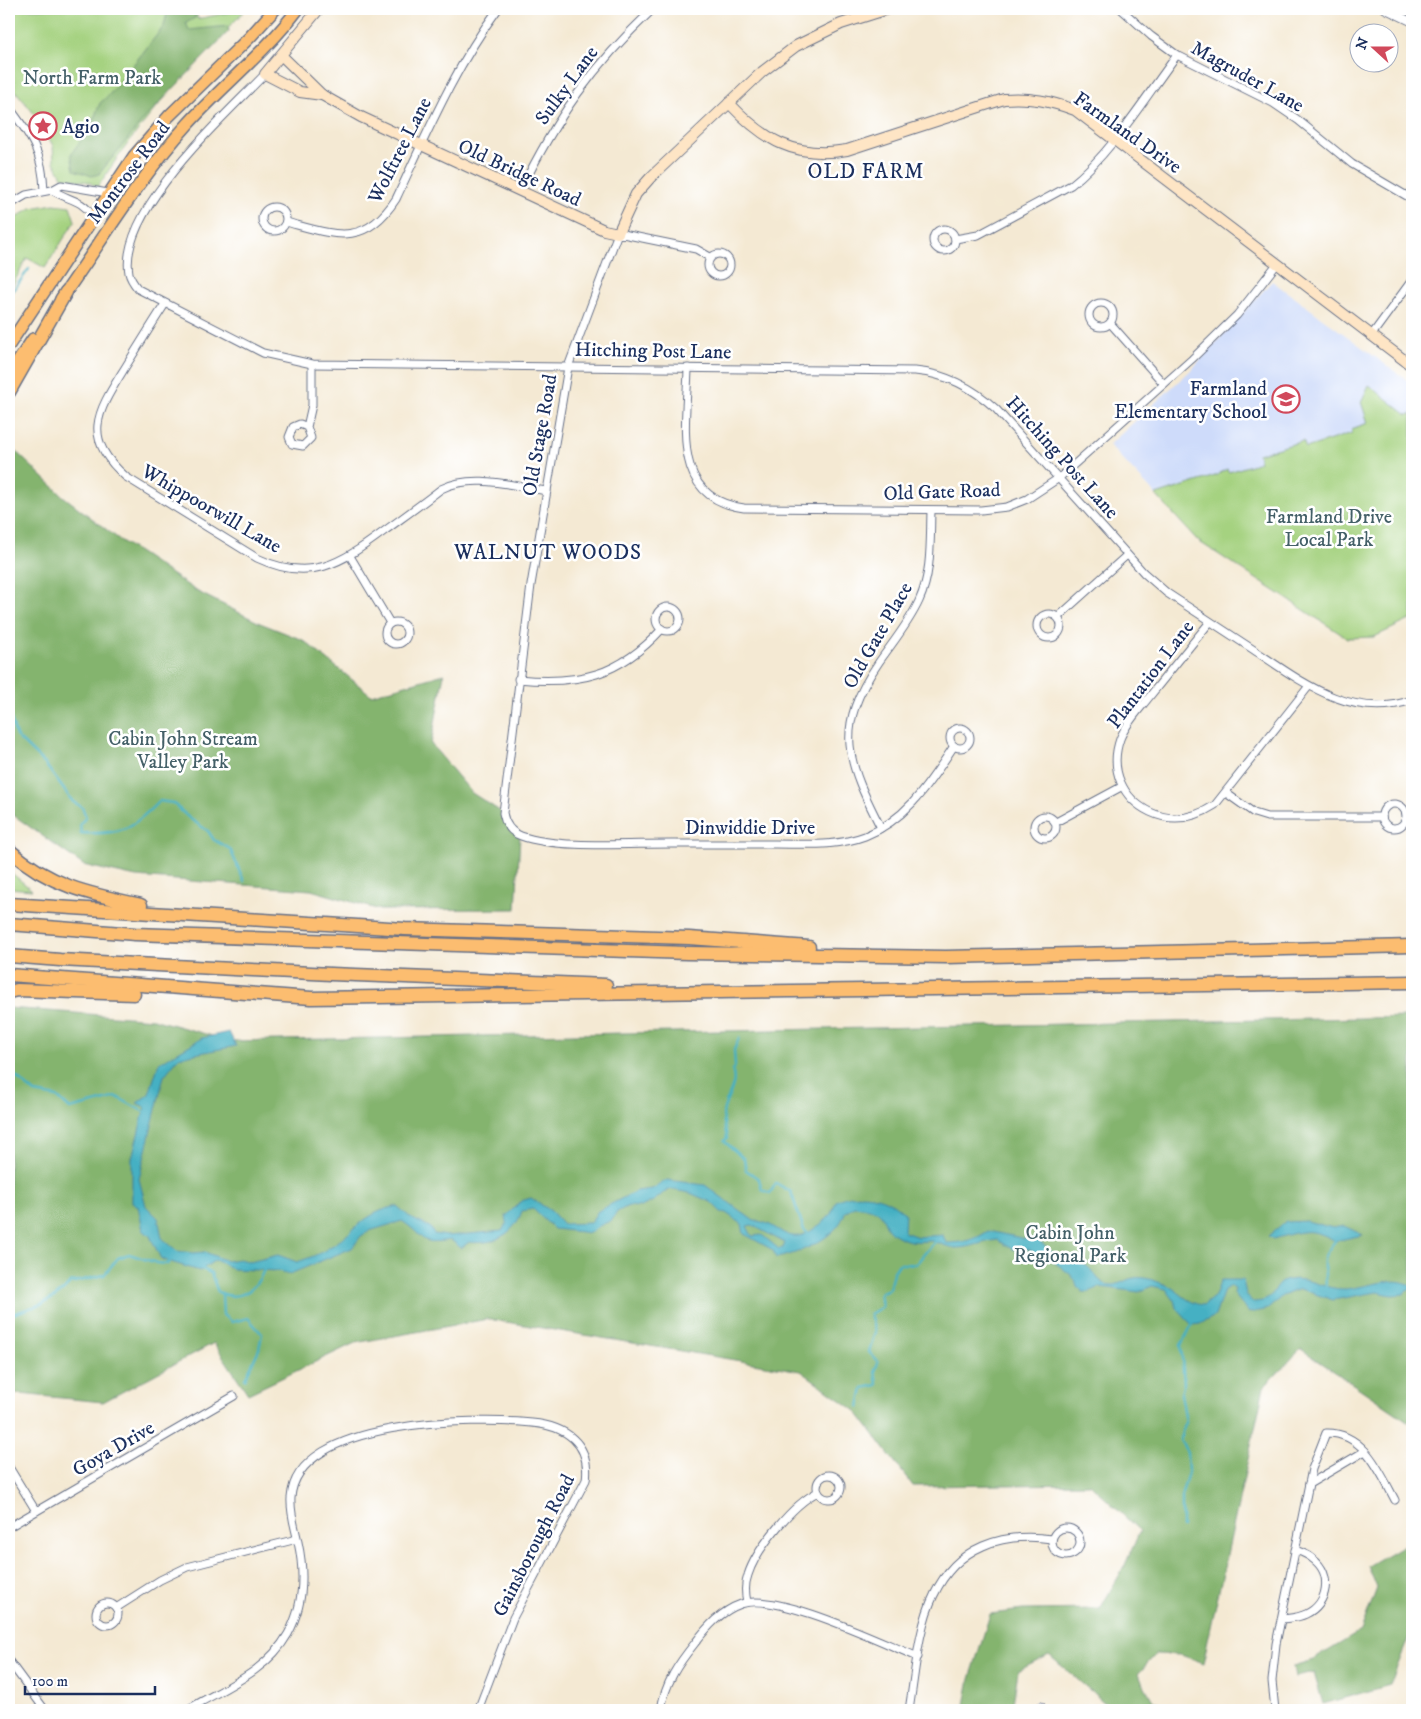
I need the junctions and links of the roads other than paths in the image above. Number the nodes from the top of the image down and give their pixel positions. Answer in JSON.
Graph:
{"nodes":[{"id":1,"x":275,"y":9,"type":"edge"},
{"id":2,"x":298,"y":9,"type":"edge"},
{"id":3,"x":319,"y":9,"type":"edge"},
{"id":4,"x":498,"y":9,"type":"edge"},
{"id":5,"x":653,"y":9,"type":"edge"},
{"id":6,"x":888,"y":9,"type":"edge"},
{"id":7,"x":1121,"y":9,"type":"edge"},
{"id":8,"x":1385,"y":9,"type":"edge"},
{"id":9,"x":1412,"y":22,"type":"edge"},
{"id":10,"x":1176,"y":55,"type":"junction"},
{"id":11,"x":282,"y":56,"type":"junction"},
{"id":12,"x":265,"y":74,"type":"junction"},
{"id":13,"x":322,"y":95,"type":"junction"},
{"id":14,"x":730,"y":103,"type":"junction"},
{"id":15,"x":9,"y":107,"type":"edge"},
{"id":16,"x":1114,"y":140,"type":"junction"},
{"id":17,"x":421,"y":145,"type":"junction"},
{"id":18,"x":48,"y":190,"type":"junction"},
{"id":19,"x":520,"y":192,"type":"junction"},
{"id":20,"x":108,"y":193,"type":"junction"},
{"id":21,"x":1412,"y":199,"type":"edge"},
{"id":22,"x":9,"y":205,"type":"edge"},
{"id":23,"x":94,"y":216,"type":"junction"},
{"id":24,"x":286,"y":222,"type":"dead end"},
{"id":25,"x":618,"y":234,"type":"junction"},
{"id":26,"x":955,"y":239,"type":"dead end"},
{"id":27,"x":710,"y":257,"type":"dead end"},
{"id":28,"x":1278,"y":264,"type":"junction"},
{"id":29,"x":1412,"y":280,"type":"edge"},
{"id":30,"x":66,"y":292,"type":"junction"},
{"id":31,"x":165,"y":304,"type":"junction"},
{"id":32,"x":1110,"y":323,"type":"dead end"},
{"id":33,"x":1371,"y":336,"type":"junction"},
{"id":34,"x":9,"y":345,"type":"edge"},
{"id":35,"x":312,"y":364,"type":"junction"},
{"id":36,"x":568,"y":366,"type":"junction"},
{"id":37,"x":1412,"y":366,"type":"edge"},
{"id":38,"x":688,"y":368,"type":"junction"},
{"id":39,"x":9,"y":374,"type":"edge"},
{"id":40,"x":1164,"y":384,"type":"junction"},
{"id":41,"x":9,"y":392,"type":"edge"},
{"id":42,"x":307,"y":427,"type":"dead end"},
{"id":43,"x":1059,"y":478,"type":"junction"},
{"id":44,"x":547,"y":491,"type":"junction"},
{"id":45,"x":931,"y":510,"type":"junction"},
{"id":46,"x":1127,"y":555,"type":"junction"},
{"id":47,"x":350,"y":556,"type":"junction"},
{"id":48,"x":1058,"y":618,"type":"dead end"},
{"id":49,"x":1210,"y":622,"type":"junction"},
{"id":50,"x":390,"y":623,"type":"dead end"},
{"id":51,"x":662,"y":629,"type":"dead end"},
{"id":52,"x":518,"y":679,"type":"junction"},
{"id":53,"x":1309,"y":686,"type":"junction"},
{"id":54,"x":1412,"y":700,"type":"edge"},
{"id":55,"x":954,"y":746,"type":"dead end"},
{"id":56,"x":1121,"y":788,"type":"junction"},
{"id":57,"x":1226,"y":793,"type":"junction"},
{"id":58,"x":1382,"y":817,"type":"dead end"},
{"id":59,"x":1056,"y":822,"type":"dead end"},
{"id":60,"x":881,"y":828,"type":"junction"},
{"id":61,"x":509,"y":829,"type":"joint"},
{"id":62,"x":9,"y":850,"type":"edge"},
{"id":63,"x":9,"y":904,"type":"edge"},
{"id":64,"x":183,"y":914,"type":"junction"},
{"id":65,"x":9,"y":924,"type":"edge"},
{"id":66,"x":1412,"y":946,"type":"edge"},
{"id":67,"x":9,"y":956,"type":"edge"},
{"id":68,"x":946,"y":957,"type":"junction"},
{"id":69,"x":9,"y":976,"type":"edge"},
{"id":70,"x":1412,"y":982,"type":"edge"},
{"id":71,"x":183,"y":990,"type":"junction"},
{"id":72,"x":736,"y":990,"type":"junction"},
{"id":73,"x":9,"y":992,"type":"edge"},
{"id":74,"x":234,"y":1396,"type":"dead end"},
{"id":75,"x":1365,"y":1451,"type":"junction"},
{"id":76,"x":9,"y":1467,"type":"edge"},
{"id":77,"x":1309,"y":1484,"type":"junction"},
{"id":78,"x":818,"y":1492,"type":"dead end"},
{"id":79,"x":1395,"y":1500,"type":"dead end"},
{"id":80,"x":36,"y":1511,"type":"junction"},
{"id":81,"x":9,"y":1527,"type":"edge"},
{"id":82,"x":298,"y":1539,"type":"junction"},
{"id":83,"x":1052,"y":1539,"type":"junction"},
{"id":84,"x":1295,"y":1550,"type":"junction"},
{"id":85,"x":747,"y":1602,"type":"junction"},
{"id":86,"x":116,"y":1608,"type":"dead end"},
{"id":87,"x":1282,"y":1619,"type":"junction"},
{"id":88,"x":918,"y":1657,"type":"junction"},
{"id":89,"x":9,"y":1661,"type":"edge"},
{"id":90,"x":44,"y":1710,"type":"edge"},
{"id":91,"x":187,"y":1710,"type":"edge"},
{"id":92,"x":478,"y":1710,"type":"edge"},
{"id":93,"x":661,"y":1710,"type":"edge"},
{"id":94,"x":909,"y":1710,"type":"edge"},
{"id":95,"x":1276,"y":1710,"type":"edge"}],
"edges":[{"from":1,"to":20,"type":"main road","name":"Montrose Road"},
{"from":2,"to":30,"type":"main road","name":"Montrose Road"},
{"from":3,"to":11,"type":"street","name":"Hitching Post Lane"},
{"from":4,"to":17,"type":"street","name":"Wolftree Lane"},
{"from":5,"to":19,"type":"street","name":"Sulky Lane"},
{"from":6,"to":14,"type":"street","name":"Old Stage Road"},
{"from":7,"to":10,"type":"street","name":"Magruder Lane"},
{"from":8,"to":9,"type":"street"},
{"from":10,"to":16,"type":"street"},
{"from":10,"to":21,"type":"street","name":"Magruder Lane"},
{"from":11,"to":12,"type":"street","name":"Hitching Post Lane"},
{"from":11,"to":13,"type":"street","name":"Old Bridge Road"},
{"from":12,"to":13,"type":"street","name":"Old Bridge Road"},
{"from":12,"to":31,"type":"street","name":"Hitching Post Lane"},
{"from":13,"to":17,"type":"street","name":"Old Bridge Road"},
{"from":14,"to":16,"type":"street","name":"Farmland Drive"},
{"from":14,"to":25,"type":"street","name":"Old Stage Road"},
{"from":15,"to":18,"type":"street"},
{"from":16,"to":26,"type":"street"},
{"from":16,"to":28,"type":"street","name":"Farmland Drive"},
{"from":17,"to":19,"type":"street","name":"Old Bridge Road"},
{"from":17,"to":24,"type":"street","name":"Wolftree Lane"},
{"from":18,"to":20,"type":"street"},
{"from":18,"to":22,"type":"street"},
{"from":18,"to":23,"type":"street"},
{"from":19,"to":25,"type":"street","name":"Old Bridge Road"},
{"from":20,"to":23,"type":"main road","name":"Montrose Road"},
{"from":23,"to":34,"type":"main road","name":"Montrose Road"},
{"from":25,"to":27,"type":"street","name":"Old Bridge Road"},
{"from":25,"to":36,"type":"street","name":"Old Stage Road"},
{"from":28,"to":33,"type":"street","name":"Farmland Drive"},
{"from":28,"to":40,"type":"street","name":"Old Gate Road"},
{"from":29,"to":33,"type":"street"},
{"from":30,"to":39,"type":"main road","name":"Montrose Road"},
{"from":30,"to":41,"type":"highway"},
{"from":31,"to":35,"type":"street","name":"Hitching Post Lane"},
{"from":31,"to":47,"type":"street","name":"Whippoorwill Lane"},
{"from":32,"to":40,"type":"street"},
{"from":33,"to":37,"type":"street","name":"Farmland Drive"},
{"from":35,"to":36,"type":"street","name":"Hitching Post Lane"},
{"from":35,"to":42,"type":"street"},
{"from":36,"to":38,"type":"street","name":"Hitching Post Lane"},
{"from":36,"to":44,"type":"street","name":"Old Stage Road"},
{"from":38,"to":43,"type":"street","name":"Hitching Post Lane"},
{"from":38,"to":45,"type":"street","name":"Old Gate Road"},
{"from":40,"to":43,"type":"street","name":"Old Gate Road"},
{"from":43,"to":45,"type":"street","name":"Old Gate Road"},
{"from":43,"to":46,"type":"street","name":"Hitching Post Lane"},
{"from":44,"to":47,"type":"street","name":"Whippoorwill Lane"},
{"from":44,"to":52,"type":"street","name":"Old Stage Road"},
{"from":45,"to":60,"type":"street","name":"Old Gate Place"},
{"from":46,"to":48,"type":"street"},
{"from":46,"to":49,"type":"street","name":"Hitching Post Lane"},
{"from":47,"to":50,"type":"street"},
{"from":49,"to":53,"type":"street","name":"Hitching Post Lane"},
{"from":49,"to":56,"type":"street","name":"Plantation Lane"},
{"from":51,"to":52,"type":"street"},
{"from":52,"to":61,"type":"street","name":"Old Stage Road"},
{"from":53,"to":54,"type":"street","name":"Hitching Post Lane"},
{"from":53,"to":57,"type":"street"},
{"from":55,"to":60,"type":"street","name":"Dinwiddie Drive"},
{"from":56,"to":57,"type":"street"},
{"from":56,"to":59,"type":"street"},
{"from":57,"to":58,"type":"street"},
{"from":60,"to":61,"type":"street","name":"Dinwiddie Drive"},
{"from":62,"to":64,"type":"highway"},
{"from":63,"to":64,"type":"highway"},
{"from":64,"to":68,"type":"highway"},
{"from":65,"to":68,"type":"highway"},
{"from":66,"to":68,"type":"highway"},
{"from":67,"to":72,"type":"highway"},
{"from":69,"to":71,"type":"highway"},
{"from":70,"to":72,"type":"highway"},
{"from":71,"to":72,"type":"highway"},
{"from":71,"to":73,"type":"highway"},
{"from":74,"to":80,"type":"street","name":"Goya Drive"},
{"from":75,"to":77,"type":"street"},
{"from":75,"to":77,"type":"street"},
{"from":75,"to":79,"type":"street"},
{"from":76,"to":80,"type":"street"},
{"from":77,"to":84,"type":"street"},
{"from":78,"to":85,"type":"street"},
{"from":80,"to":81,"type":"street","name":"Goya Drive"},
{"from":82,"to":86,"type":"street"},
{"from":82,"to":91,"type":"street","name":"Gainsborough Road"},
{"from":82,"to":92,"type":"street","name":"Gainsborough Road"},
{"from":83,"to":83,"type":"street"},
{"from":83,"to":88,"type":"street"},
{"from":84,"to":87,"type":"street"},
{"from":84,"to":87,"type":"street"},
{"from":85,"to":88,"type":"street"},
{"from":85,"to":93,"type":"street"},
{"from":87,"to":95,"type":"street"},
{"from":88,"to":94,"type":"street"},
{"from":89,"to":90,"type":"street"}]}
